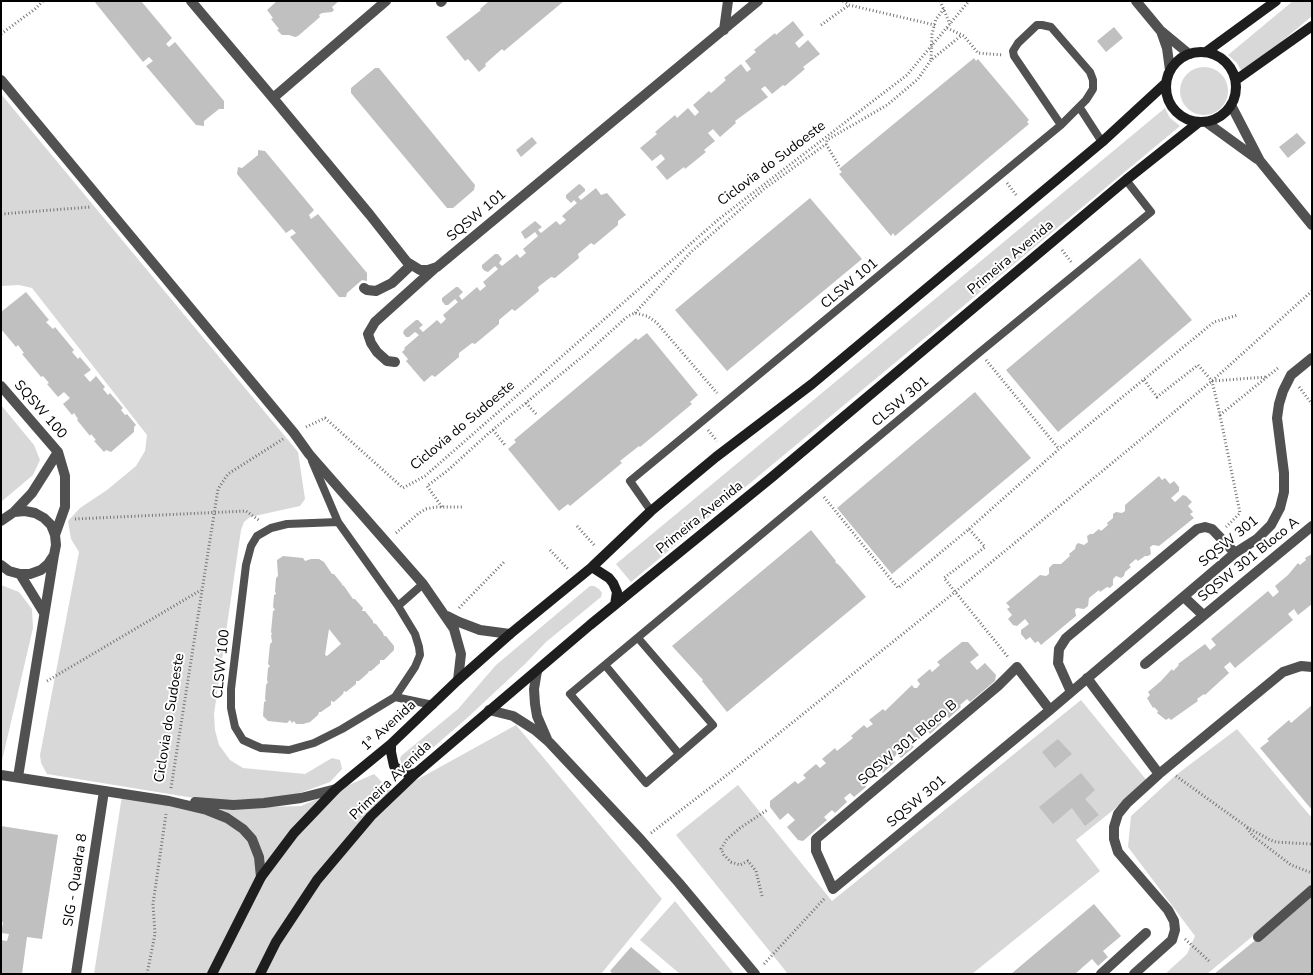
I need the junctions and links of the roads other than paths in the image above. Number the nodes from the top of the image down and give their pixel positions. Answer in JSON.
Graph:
{"nodes":[{"id":1,"x":191,"y":1,"type":"edge"},
{"id":2,"x":386,"y":1,"type":"edge"},
{"id":3,"x":728,"y":1,"type":"edge"},
{"id":4,"x":758,"y":1,"type":"edge"},
{"id":5,"x":1136,"y":1,"type":"edge"},
{"id":6,"x":1270,"y":3,"type":"edge"},
{"id":7,"x":1312,"y":26,"type":"edge"},
{"id":8,"x":724,"y":30,"type":"junction"},
{"id":9,"x":1160,"y":30,"type":"junction"},
{"id":10,"x":1206,"y":52,"type":"junction"},
{"id":11,"x":1189,"y":54,"type":"junction"},
{"id":12,"x":1170,"y":70,"type":"junction"},
{"id":13,"x":1,"y":80,"type":"edge"},
{"id":14,"x":1236,"y":80,"type":"junction"},
{"id":15,"x":1166,"y":83,"type":"junction"},
{"id":16,"x":273,"y":98,"type":"junction"},
{"id":17,"x":1231,"y":105,"type":"junction"},
{"id":18,"x":1080,"y":108,"type":"junction"},
{"id":19,"x":1203,"y":122,"type":"junction"},
{"id":20,"x":1061,"y":125,"type":"junction"},
{"id":21,"x":1102,"y":142,"type":"junction"},
{"id":22,"x":1260,"y":161,"type":"junction"},
{"id":23,"x":1126,"y":180,"type":"junction"},
{"id":24,"x":1312,"y":225,"type":"edge"},
{"id":25,"x":411,"y":265,"type":"junction"},
{"id":26,"x":437,"y":267,"type":"junction"},
{"id":27,"x":364,"y":288,"type":"dead end"},
{"id":28,"x":1312,"y":358,"type":"edge"},
{"id":29,"x":395,"y":362,"type":"dead end"},
{"id":30,"x":1,"y":386,"type":"edge"},
{"id":31,"x":58,"y":452,"type":"junction"},
{"id":32,"x":309,"y":454,"type":"junction"},
{"id":33,"x":651,"y":511,"type":"junction"},
{"id":34,"x":14,"y":512,"type":"junction"},
{"id":35,"x":1,"y":521,"type":"edge"},
{"id":36,"x":338,"y":522,"type":"junction"},
{"id":37,"x":1312,"y":526,"type":"edge"},
{"id":38,"x":55,"y":535,"type":"junction"},
{"id":39,"x":1235,"y":553,"type":"junction"},
{"id":40,"x":54,"y":555,"type":"junction"},
{"id":41,"x":592,"y":567,"type":"junction"},
{"id":42,"x":8,"y":570,"type":"edge"},
{"id":43,"x":423,"y":584,"type":"junction"},
{"id":44,"x":1184,"y":597,"type":"junction"},
{"id":45,"x":615,"y":605,"type":"junction"},
{"id":46,"x":398,"y":606,"type":"junction"},
{"id":47,"x":44,"y":613,"type":"junction"},
{"id":48,"x":1203,"y":615,"type":"junction"},
{"id":49,"x":448,"y":616,"type":"junction"},
{"id":50,"x":510,"y":634,"type":"junction"},
{"id":51,"x":638,"y":638,"type":"junction"},
{"id":52,"x":1145,"y":664,"type":"dead end"},
{"id":53,"x":605,"y":665,"type":"junction"},
{"id":54,"x":1312,"y":667,"type":"edge"},
{"id":55,"x":537,"y":671,"type":"junction"},
{"id":56,"x":1087,"y":678,"type":"junction"},
{"id":57,"x":458,"y":680,"type":"junction"},
{"id":58,"x":1071,"y":692,"type":"junction"},
{"id":59,"x":395,"y":697,"type":"junction"},
{"id":60,"x":433,"y":705,"type":"junction"},
{"id":61,"x":489,"y":710,"type":"junction"},
{"id":62,"x":1050,"y":710,"type":"junction"},
{"id":63,"x":548,"y":742,"type":"junction"},
{"id":64,"x":391,"y":744,"type":"junction"},
{"id":65,"x":679,"y":754,"type":"junction"},
{"id":66,"x":1163,"y":771,"type":"junction"},
{"id":67,"x":1,"y":774,"type":"edge"},
{"id":68,"x":415,"y":774,"type":"junction"},
{"id":69,"x":18,"y":777,"type":"junction"},
{"id":70,"x":336,"y":789,"type":"junction"},
{"id":71,"x":104,"y":791,"type":"junction"},
{"id":72,"x":169,"y":801,"type":"junction"},
{"id":73,"x":261,"y":877,"type":"junction"},
{"id":74,"x":833,"y":889,"type":"joint"},
{"id":75,"x":1312,"y":890,"type":"edge"},
{"id":76,"x":1146,"y":933,"type":"dead end"},
{"id":77,"x":1258,"y":938,"type":"dead end"},
{"id":78,"x":1114,"y":969,"type":"edge"},
{"id":79,"x":76,"y":974,"type":"edge"},
{"id":80,"x":212,"y":974,"type":"edge"},
{"id":81,"x":260,"y":974,"type":"edge"},
{"id":82,"x":755,"y":974,"type":"edge"},
{"id":83,"x":1101,"y":974,"type":"edge"},
{"id":84,"x":1134,"y":974,"type":"edge"}],
"edges":[{"from":1,"to":16,"type":"street"},
{"from":2,"to":16,"type":"street"},
{"from":3,"to":8,"type":"street"},
{"from":4,"to":8,"type":"street","name":"SQSW 101"},
{"from":5,"to":9,"type":"street"},
{"from":6,"to":10,"type":"main road"},
{"from":7,"to":14,"type":"main road"},
{"from":8,"to":26,"type":"street","name":"SQSW 101"},
{"from":9,"to":11,"type":"street"},
{"from":9,"to":12,"type":"street"},
{"from":10,"to":11,"type":"main road"},
{"from":10,"to":14,"type":"main road"},
{"from":11,"to":12,"type":"main road"},
{"from":12,"to":15,"type":"main road"},
{"from":13,"to":32,"type":"street"},
{"from":14,"to":17,"type":"main road"},
{"from":15,"to":19,"type":"main road"},
{"from":15,"to":21,"type":"main road"},
{"from":16,"to":25,"type":"street"},
{"from":17,"to":19,"type":"main road"},
{"from":17,"to":22,"type":"street"},
{"from":18,"to":20,"type":"lane","name":"CLSW 101"},
{"from":18,"to":20,"type":"lane","name":"CLSW 101"},
{"from":18,"to":21,"type":"lane"},
{"from":19,"to":22,"type":"street"},
{"from":19,"to":23,"type":"main road","name":"Primeira Avenida"},
{"from":20,"to":33,"type":"lane","name":"CLSW 101"},
{"from":21,"to":33,"type":"main road"},
{"from":22,"to":24,"type":"street"},
{"from":23,"to":45,"type":"main road","name":"Primeira Avenida"},
{"from":23,"to":51,"type":"lane","name":"CLSW 301"},
{"from":25,"to":26,"type":"street"},
{"from":25,"to":27,"type":"street"},
{"from":26,"to":29,"type":"street","name":"SQSW 101"},
{"from":28,"to":39,"type":"street","name":"SQSW 301"},
{"from":30,"to":31,"type":"street","name":"SQSW 100"},
{"from":31,"to":34,"type":"street","name":"SQSW 100"},
{"from":31,"to":38,"type":"street","name":"SQSW 100"},
{"from":32,"to":36,"type":"lane","name":"CLSW 100"},
{"from":32,"to":43,"type":"street"},
{"from":33,"to":41,"type":"main road"},
{"from":34,"to":35,"type":"street","name":"SQSW 100"},
{"from":34,"to":38,"type":"street"},
{"from":36,"to":46,"type":"lane","name":"CLSW 100"},
{"from":36,"to":59,"type":"lane","name":"CLSW 100"},
{"from":37,"to":48,"type":"street","name":"SQSW 301 Bloco A"},
{"from":38,"to":40,"type":"street","name":"SQSW 100"},
{"from":39,"to":44,"type":"street","name":"SQSW 301"},
{"from":39,"to":58,"type":"street"},
{"from":40,"to":42,"type":"street"},
{"from":40,"to":47,"type":"street","name":"SQSW 100"},
{"from":41,"to":45,"type":"main road"},
{"from":41,"to":50,"type":"main road"},
{"from":42,"to":47,"type":"street"},
{"from":43,"to":46,"type":"lane"},
{"from":43,"to":49,"type":"street"},
{"from":44,"to":48,"type":"street","name":"SQSW 301 Bloco A"},
{"from":44,"to":56,"type":"street","name":"SQSW 301"},
{"from":45,"to":55,"type":"main road","name":"Primeira Avenida"},
{"from":46,"to":59,"type":"lane","name":"CLSW 100"},
{"from":47,"to":69,"type":"street","name":"SQSW 100"},
{"from":48,"to":52,"type":"street","name":"SQSW 301 Bloco A"},
{"from":49,"to":50,"type":"street"},
{"from":49,"to":57,"type":"street"},
{"from":50,"to":57,"type":"main road"},
{"from":51,"to":53,"type":"lane","name":"CLSW 301"},
{"from":51,"to":65,"type":"lane"},
{"from":53,"to":65,"type":"lane"},
{"from":53,"to":65,"type":"lane","name":"CLSW 301"},
{"from":54,"to":66,"type":"street"},
{"from":55,"to":61,"type":"main road","name":"Primeira Avenida"},
{"from":55,"to":63,"type":"street"},
{"from":56,"to":58,"type":"street","name":"SQSW 301"},
{"from":56,"to":66,"type":"street"},
{"from":57,"to":60,"type":"main road","name":"1ª Avenida"},
{"from":58,"to":62,"type":"street","name":"SQSW 301"},
{"from":59,"to":60,"type":"lane"},
{"from":60,"to":64,"type":"main road","name":"1ª Avenida"},
{"from":61,"to":63,"type":"street"},
{"from":61,"to":68,"type":"main road","name":"Primeira Avenida"},
{"from":62,"to":74,"type":"street","name":"SQSW 301"},
{"from":62,"to":74,"type":"street","name":"SQSW 301 Bloco B"},
{"from":63,"to":82,"type":"street"},
{"from":64,"to":68,"type":"main road"},
{"from":64,"to":70,"type":"main road","name":"1ª Avenida"},
{"from":66,"to":84,"type":"street"},
{"from":67,"to":69,"type":"street"},
{"from":68,"to":81,"type":"main road","name":"Primeira Avenida"},
{"from":69,"to":71,"type":"street"},
{"from":70,"to":72,"type":"street"},
{"from":70,"to":73,"type":"main road"},
{"from":71,"to":72,"type":"street"},
{"from":71,"to":79,"type":"street","name":"SIG - Quadra 8"},
{"from":72,"to":73,"type":"street"},
{"from":73,"to":80,"type":"main road"},
{"from":75,"to":77,"type":"street"},
{"from":76,"to":78,"type":"street"},
{"from":78,"to":83,"type":"street"}]}
